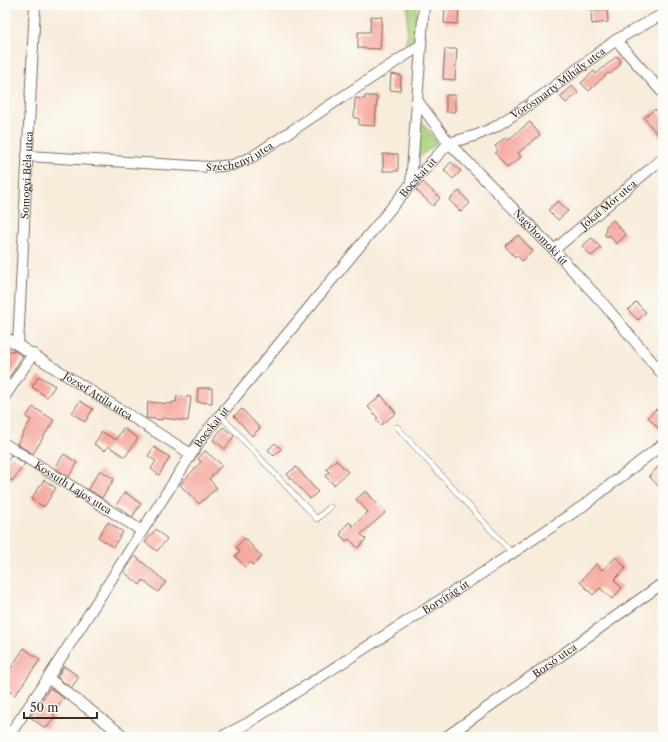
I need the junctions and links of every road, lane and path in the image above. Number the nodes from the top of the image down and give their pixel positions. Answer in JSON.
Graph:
{"nodes":[{"id":1,"x":35,"y":5,"type":"edge"},
{"id":2,"x":424,"y":5,"type":"edge"},
{"id":3,"x":663,"y":14,"type":"edge"},
{"id":4,"x":616,"y":40,"type":"junction"},
{"id":5,"x":421,"y":45,"type":"junction"},
{"id":6,"x":663,"y":93,"type":"edge"},
{"id":7,"x":417,"y":100,"type":"junction"},
{"id":8,"x":449,"y":143,"type":"junction"},
{"id":9,"x":27,"y":156,"type":"junction"},
{"id":10,"x":663,"y":158,"type":"edge"},
{"id":11,"x":411,"y":184,"type":"junction"},
{"id":12,"x":554,"y":250,"type":"junction"},
{"id":13,"x":5,"y":337,"type":"edge"},
{"id":14,"x":18,"y":345,"type":"junction"},
{"id":15,"x":33,"y":354,"type":"junction"},
{"id":16,"x":663,"y":375,"type":"edge"},
{"id":17,"x":5,"y":396,"type":"edge"},
{"id":18,"x":220,"y":415,"type":"junction"},
{"id":19,"x":397,"y":427,"type":"dead end"},
{"id":20,"x":5,"y":444,"type":"edge"},
{"id":21,"x":663,"y":444,"type":"edge"},
{"id":22,"x":191,"y":454,"type":"junction"},
{"id":23,"x":330,"y":507,"type":"dead end"},
{"id":24,"x":142,"y":531,"type":"junction"},
{"id":25,"x":512,"y":553,"type":"junction"},
{"id":26,"x":663,"y":583,"type":"edge"},
{"id":27,"x":48,"y":678,"type":"junction"},
{"id":28,"x":8,"y":737,"type":"edge"},
{"id":29,"x":125,"y":737,"type":"edge"},
{"id":30,"x":221,"y":737,"type":"edge"},
{"id":31,"x":446,"y":737,"type":"edge"}],
"edges":[{"from":1,"to":9,"type":"street","name":"Somogyi Béla utca"},
{"from":2,"to":5,"type":"street"},
{"from":3,"to":4,"type":"street","name":"Vörösmarty Mihály utca"},
{"from":4,"to":6,"type":"street"},
{"from":4,"to":8,"type":"street","name":"Vörösmarty Mihály utca"},
{"from":5,"to":7,"type":"street"},
{"from":5,"to":9,"type":"street","name":"Széchenyi utca"},
{"from":7,"to":8,"type":"street","name":"Nagyhomoki út"},
{"from":7,"to":11,"type":"street"},
{"from":8,"to":11,"type":"street","name":"Bocskai út"},
{"from":8,"to":12,"type":"street","name":"Nagyhomoki út"},
{"from":9,"to":14,"type":"street","name":"Somogyi Béla utca"},
{"from":10,"to":12,"type":"street","name":"Jókai Mór utca"},
{"from":11,"to":18,"type":"street","name":"Bocskai út"},
{"from":12,"to":16,"type":"street","name":"Nagyhomoki út"},
{"from":13,"to":14,"type":"street","name":"József Attila utca"},
{"from":14,"to":15,"type":"street","name":"József Attila utca"},
{"from":15,"to":17,"type":"street"},
{"from":15,"to":22,"type":"street","name":"József Attila utca"},
{"from":18,"to":22,"type":"street","name":"Bocskai út"},
{"from":18,"to":23,"type":"lane"},
{"from":19,"to":25,"type":"lane"},
{"from":20,"to":24,"type":"street","name":"Kossuth Lajos utca"},
{"from":21,"to":25,"type":"street","name":"Borvirág út"},
{"from":22,"to":24,"type":"street","name":"Bocskai út"},
{"from":24,"to":27,"type":"street","name":"Bocskai út"},
{"from":25,"to":30,"type":"street","name":"Borvirág út"},
{"from":26,"to":31,"type":"street","name":"Borsó utca"},
{"from":27,"to":28,"type":"street","name":"Bocskai út"},
{"from":27,"to":29,"type":"street"}]}
